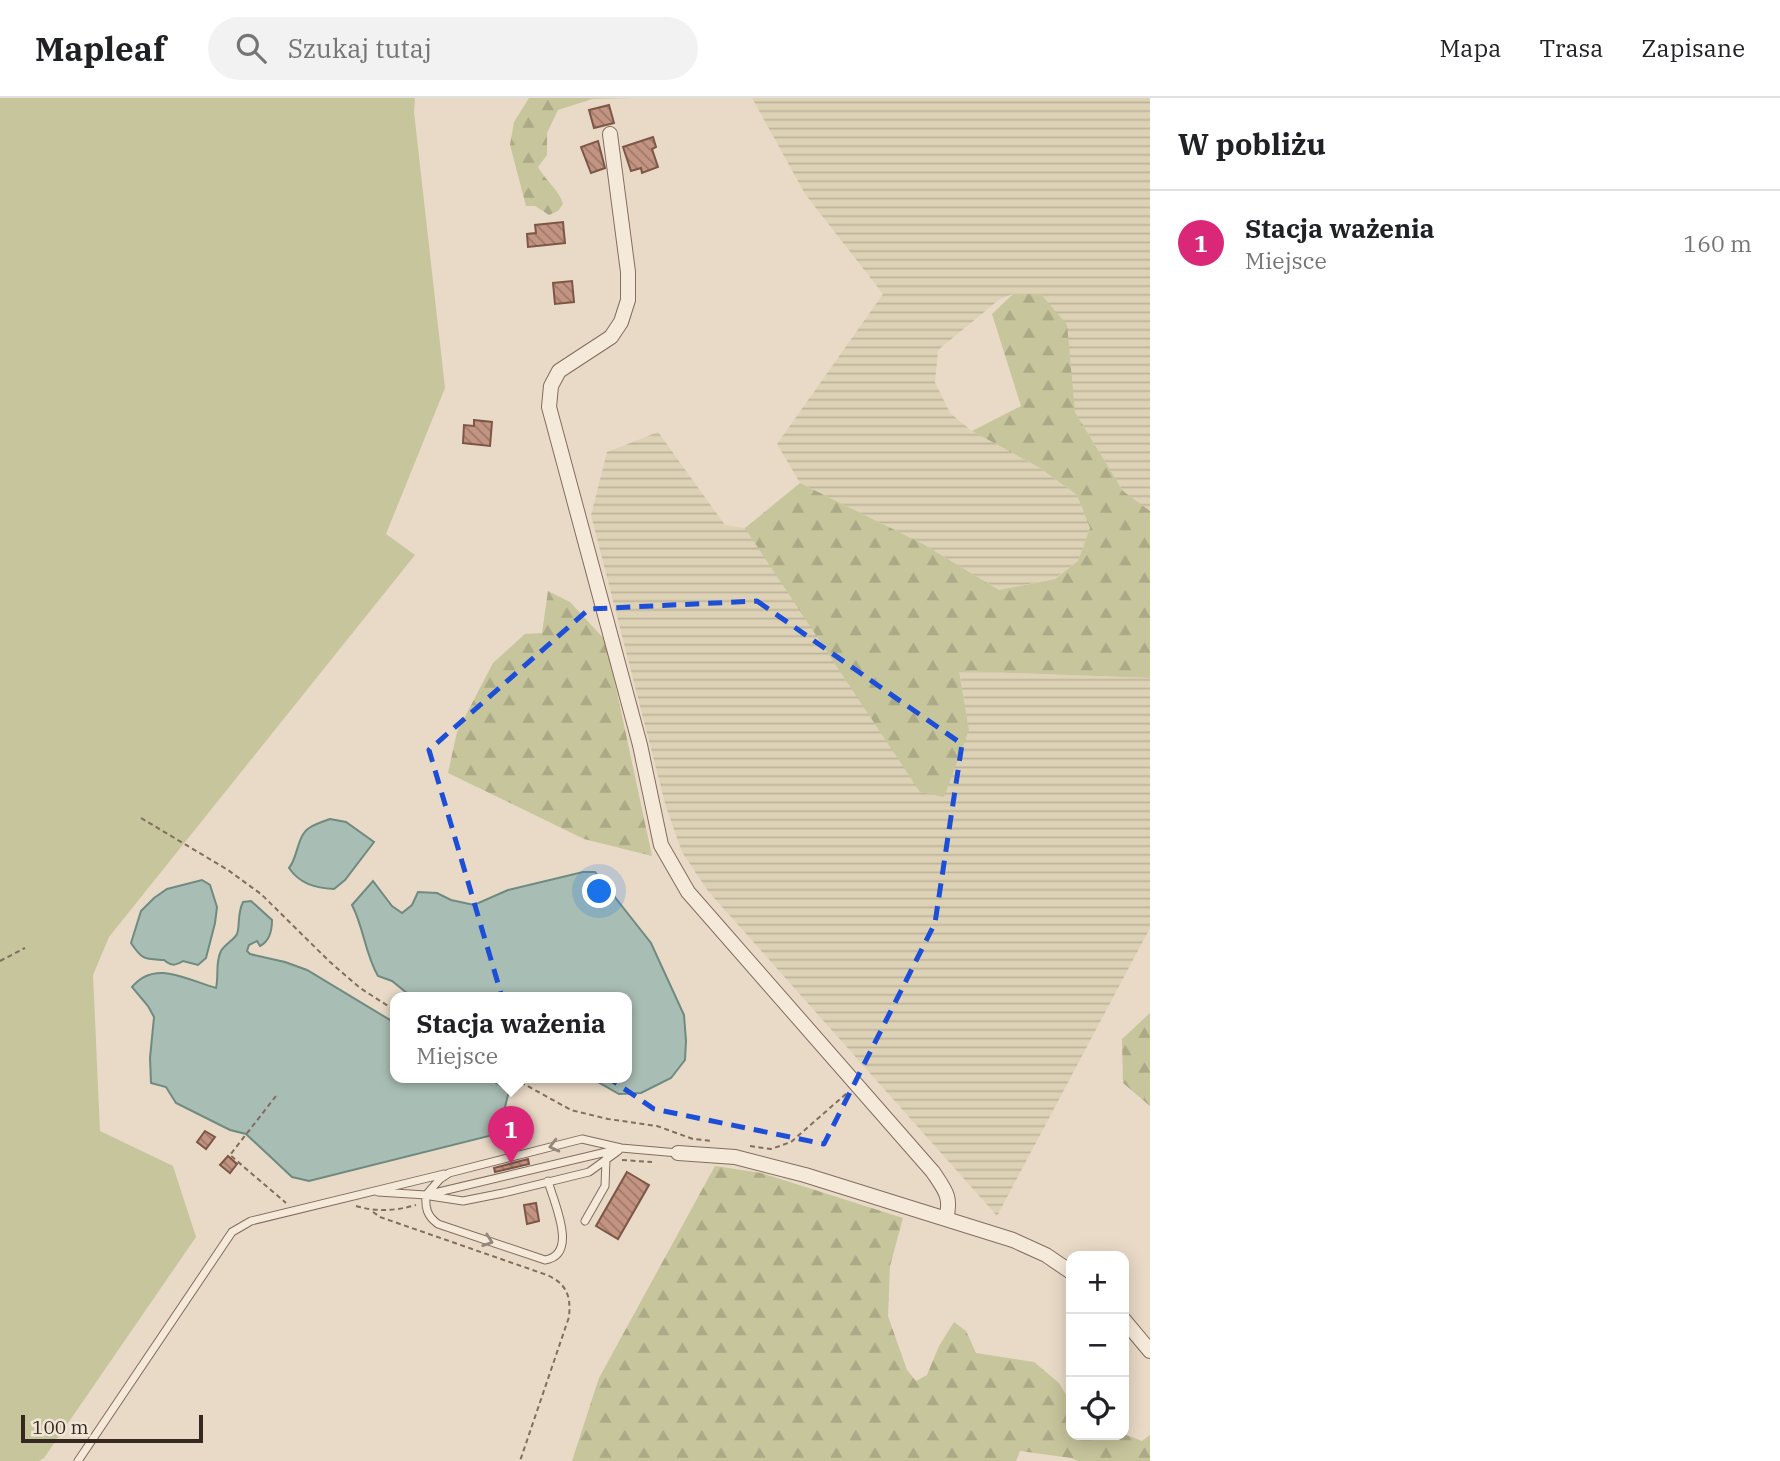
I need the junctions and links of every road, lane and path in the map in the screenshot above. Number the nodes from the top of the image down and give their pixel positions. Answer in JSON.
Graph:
{"nodes":[{"id":1,"x":610,"y":134,"type":"dead end"},
{"id":2,"x":141,"y":818,"type":"dead end"},
{"id":3,"x":25,"y":948,"type":"dead end"},
{"id":4,"x":0,"y":961,"type":"edge"},
{"id":5,"x":390,"y":1007,"type":"edge"},
{"id":6,"x":522,"y":1083,"type":"edge"},
{"id":7,"x":856,"y":1086,"type":"junction"},
{"id":8,"x":276,"y":1096,"type":"dead end"},
{"id":9,"x":714,"y":1141,"type":"dead end"},
{"id":10,"x":747,"y":1146,"type":"dead end"},
{"id":11,"x":621,"y":1148,"type":"junction"},
{"id":12,"x":678,"y":1153,"type":"joint"},
{"id":13,"x":606,"y":1159,"type":"junction"},
{"id":14,"x":658,"y":1162,"type":"dead end"},
{"id":15,"x":449,"y":1173,"type":"junction"},
{"id":16,"x":416,"y":1181,"type":"junction"},
{"id":17,"x":548,"y":1181,"type":"junction"},
{"id":18,"x":432,"y":1187,"type":"junction"},
{"id":19,"x":442,"y":1191,"type":"junction"},
{"id":20,"x":370,"y":1192,"type":"junction"},
{"id":21,"x":426,"y":1199,"type":"junction"},
{"id":22,"x":463,"y":1201,"type":"junction"},
{"id":23,"x":350,"y":1205,"type":"dead end"},
{"id":24,"x":295,"y":1210,"type":"junction"},
{"id":25,"x":371,"y":1210,"type":"junction"},
{"id":26,"x":946,"y":1219,"type":"junction"},
{"id":27,"x":585,"y":1221,"type":"dead end"},
{"id":28,"x":1066,"y":1269,"type":"edge"},
{"id":29,"x":1129,"y":1326,"type":"edge"},
{"id":30,"x":1150,"y":1351,"type":"edge"},
{"id":31,"x":78,"y":1461,"type":"edge"},
{"id":32,"x":520,"y":1461,"type":"edge"}],
"edges":[{"from":1,"to":7,"type":"street"},
{"from":2,"to":5,"type":"path"},
{"from":3,"to":4,"type":"path"},
{"from":6,"to":9,"type":"path"},
{"from":7,"to":10,"type":"path"},
{"from":7,"to":26,"type":"street"},
{"from":8,"to":24,"type":"path"},
{"from":11,"to":12,"type":"lane"},
{"from":11,"to":13,"type":"lane"},
{"from":11,"to":15,"type":"lane","one_way":true},
{"from":11,"to":19,"type":"lane"},
{"from":12,"to":26,"type":"street"},
{"from":13,"to":14,"type":"path"},
{"from":13,"to":17,"type":"lane"},
{"from":13,"to":27,"type":"lane"},
{"from":15,"to":16,"type":"lane"},
{"from":15,"to":18,"type":"lane"},
{"from":16,"to":18,"type":"lane"},
{"from":16,"to":20,"type":"lane"},
{"from":21,"to":17,"type":"lane","one_way":true},
{"from":17,"to":22,"type":"lane"},
{"from":18,"to":19,"type":"lane"},
{"from":18,"to":21,"type":"lane"},
{"from":19,"to":21,"type":"lane"},
{"from":19,"to":22,"type":"lane"},
{"from":20,"to":21,"type":"lane"},
{"from":20,"to":24,"type":"lane"},
{"from":21,"to":22,"type":"lane"},
{"from":21,"to":25,"type":"path"},
{"from":23,"to":25,"type":"path"},
{"from":24,"to":31,"type":"lane"},
{"from":25,"to":32,"type":"path"},
{"from":26,"to":28,"type":"street"},
{"from":29,"to":30,"type":"street"}]}
